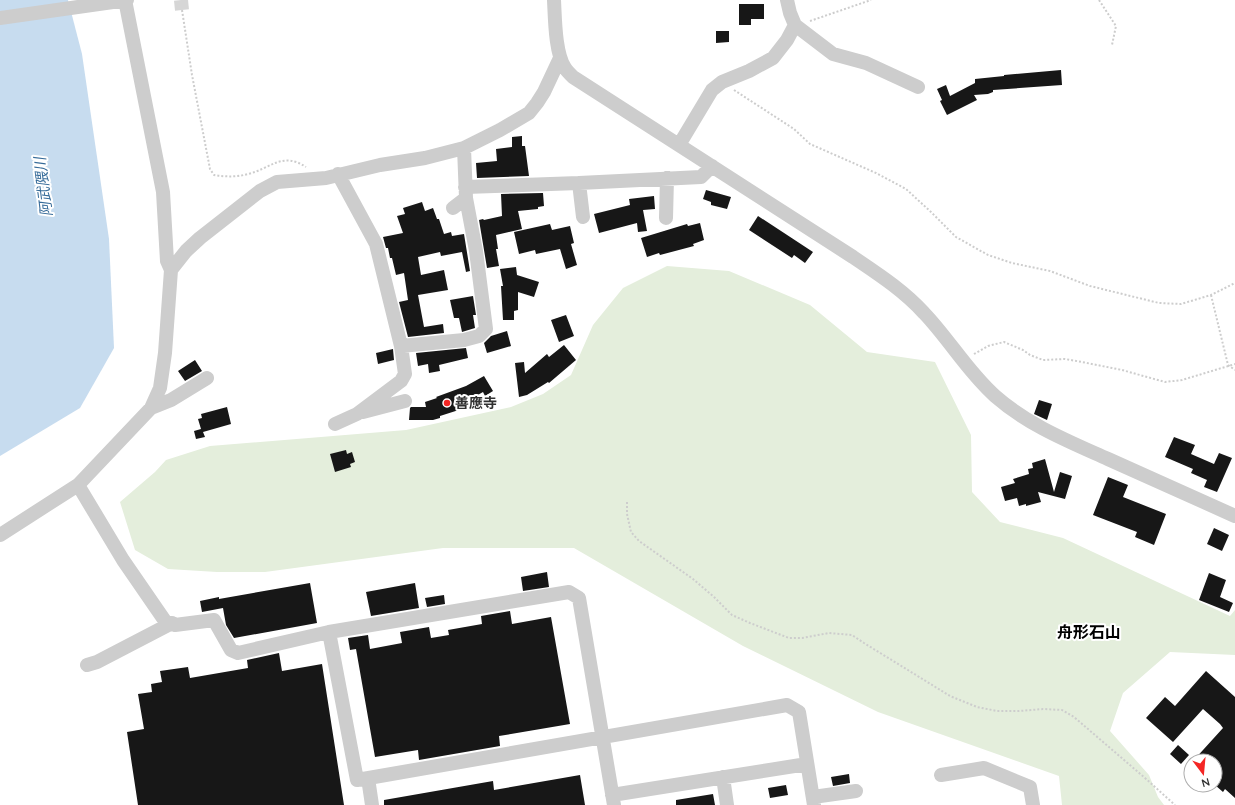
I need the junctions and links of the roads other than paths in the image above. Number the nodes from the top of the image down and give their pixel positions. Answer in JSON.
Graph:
{"nodes":[{"id":1,"x":126,"y":0,"type":"edge"},
{"id":2,"x":554,"y":0,"type":"edge"},
{"id":3,"x":786,"y":0,"type":"edge"},
{"id":4,"x":0,"y":18,"type":"edge"},
{"id":5,"x":795,"y":26,"type":"junction"},
{"id":6,"x":560,"y":58,"type":"junction"},
{"id":7,"x":918,"y":87,"type":"dead end"},
{"id":8,"x":679,"y":145,"type":"junction"},
{"id":9,"x":464,"y":148,"type":"junction"},
{"id":10,"x":712,"y":166,"type":"junction"},
{"id":11,"x":338,"y":174,"type":"junction"},
{"id":12,"x":667,"y":178,"type":"junction"},
{"id":13,"x":579,"y":183,"type":"junction"},
{"id":14,"x":466,"y":192,"type":"junction"},
{"id":15,"x":453,"y":208,"type":"dead end"},
{"id":16,"x":582,"y":217,"type":"dead end"},
{"id":17,"x":666,"y":218,"type":"dead end"},
{"id":18,"x":171,"y":270,"type":"junction"},
{"id":19,"x":401,"y":346,"type":"junction"},
{"id":20,"x":207,"y":378,"type":"dead end"},
{"id":21,"x":405,"y":402,"type":"dead end"},
{"id":22,"x":151,"y":408,"type":"junction"},
{"id":23,"x":357,"y":414,"type":"junction"},
{"id":24,"x":335,"y":424,"type":"dead end"},
{"id":25,"x":78,"y":485,"type":"junction"},
{"id":26,"x":1235,"y":516,"type":"edge"},
{"id":27,"x":0,"y":535,"type":"edge"},
{"id":28,"x":172,"y":624,"type":"junction"},
{"id":29,"x":329,"y":632,"type":"junction"},
{"id":30,"x":87,"y":665,"type":"dead end"},
{"id":31,"x":602,"y":738,"type":"junction"},
{"id":32,"x":807,"y":764,"type":"junction"},
{"id":33,"x":941,"y":775,"type":"dead end"},
{"id":34,"x":368,"y":778,"type":"junction"},
{"id":35,"x":723,"y":778,"type":"junction"},
{"id":36,"x":856,"y":791,"type":"dead end"},
{"id":37,"x":613,"y":800,"type":"edge"},
{"id":38,"x":814,"y":801,"type":"edge"},
{"id":39,"x":372,"y":805,"type":"edge"},
{"id":40,"x":727,"y":805,"type":"edge"},
{"id":41,"x":1032,"y":805,"type":"edge"}],
"edges":[{"from":1,"to":4,"type":"street"},
{"from":1,"to":18,"type":"street"},
{"from":2,"to":6,"type":"street"},
{"from":3,"to":5,"type":"street"},
{"from":5,"to":7,"type":"street"},
{"from":5,"to":8,"type":"street"},
{"from":6,"to":8,"type":"street"},
{"from":6,"to":9,"type":"street"},
{"from":8,"to":10,"type":"street"},
{"from":9,"to":11,"type":"street"},
{"from":9,"to":14,"type":"street"},
{"from":10,"to":12,"type":"street"},
{"from":10,"to":26,"type":"street"},
{"from":11,"to":18,"type":"street"},
{"from":11,"to":19,"type":"street"},
{"from":12,"to":13,"type":"street"},
{"from":12,"to":17,"type":"street"},
{"from":13,"to":14,"type":"street"},
{"from":13,"to":16,"type":"street"},
{"from":14,"to":15,"type":"street"},
{"from":14,"to":19,"type":"street"},
{"from":18,"to":22,"type":"street"},
{"from":19,"to":23,"type":"street"},
{"from":20,"to":22,"type":"street"},
{"from":21,"to":23,"type":"street"},
{"from":22,"to":25,"type":"street"},
{"from":23,"to":24,"type":"street"},
{"from":25,"to":27,"type":"street"},
{"from":25,"to":28,"type":"street"},
{"from":28,"to":29,"type":"street"},
{"from":28,"to":30,"type":"street"},
{"from":29,"to":31,"type":"street"},
{"from":29,"to":34,"type":"street"},
{"from":31,"to":32,"type":"street"},
{"from":31,"to":34,"type":"street"},
{"from":31,"to":37,"type":"street"},
{"from":32,"to":35,"type":"street"},
{"from":32,"to":38,"type":"street"},
{"from":33,"to":41,"type":"street"},
{"from":34,"to":39,"type":"street"},
{"from":35,"to":37,"type":"street"},
{"from":35,"to":40,"type":"street"},
{"from":36,"to":38,"type":"street"}]}
